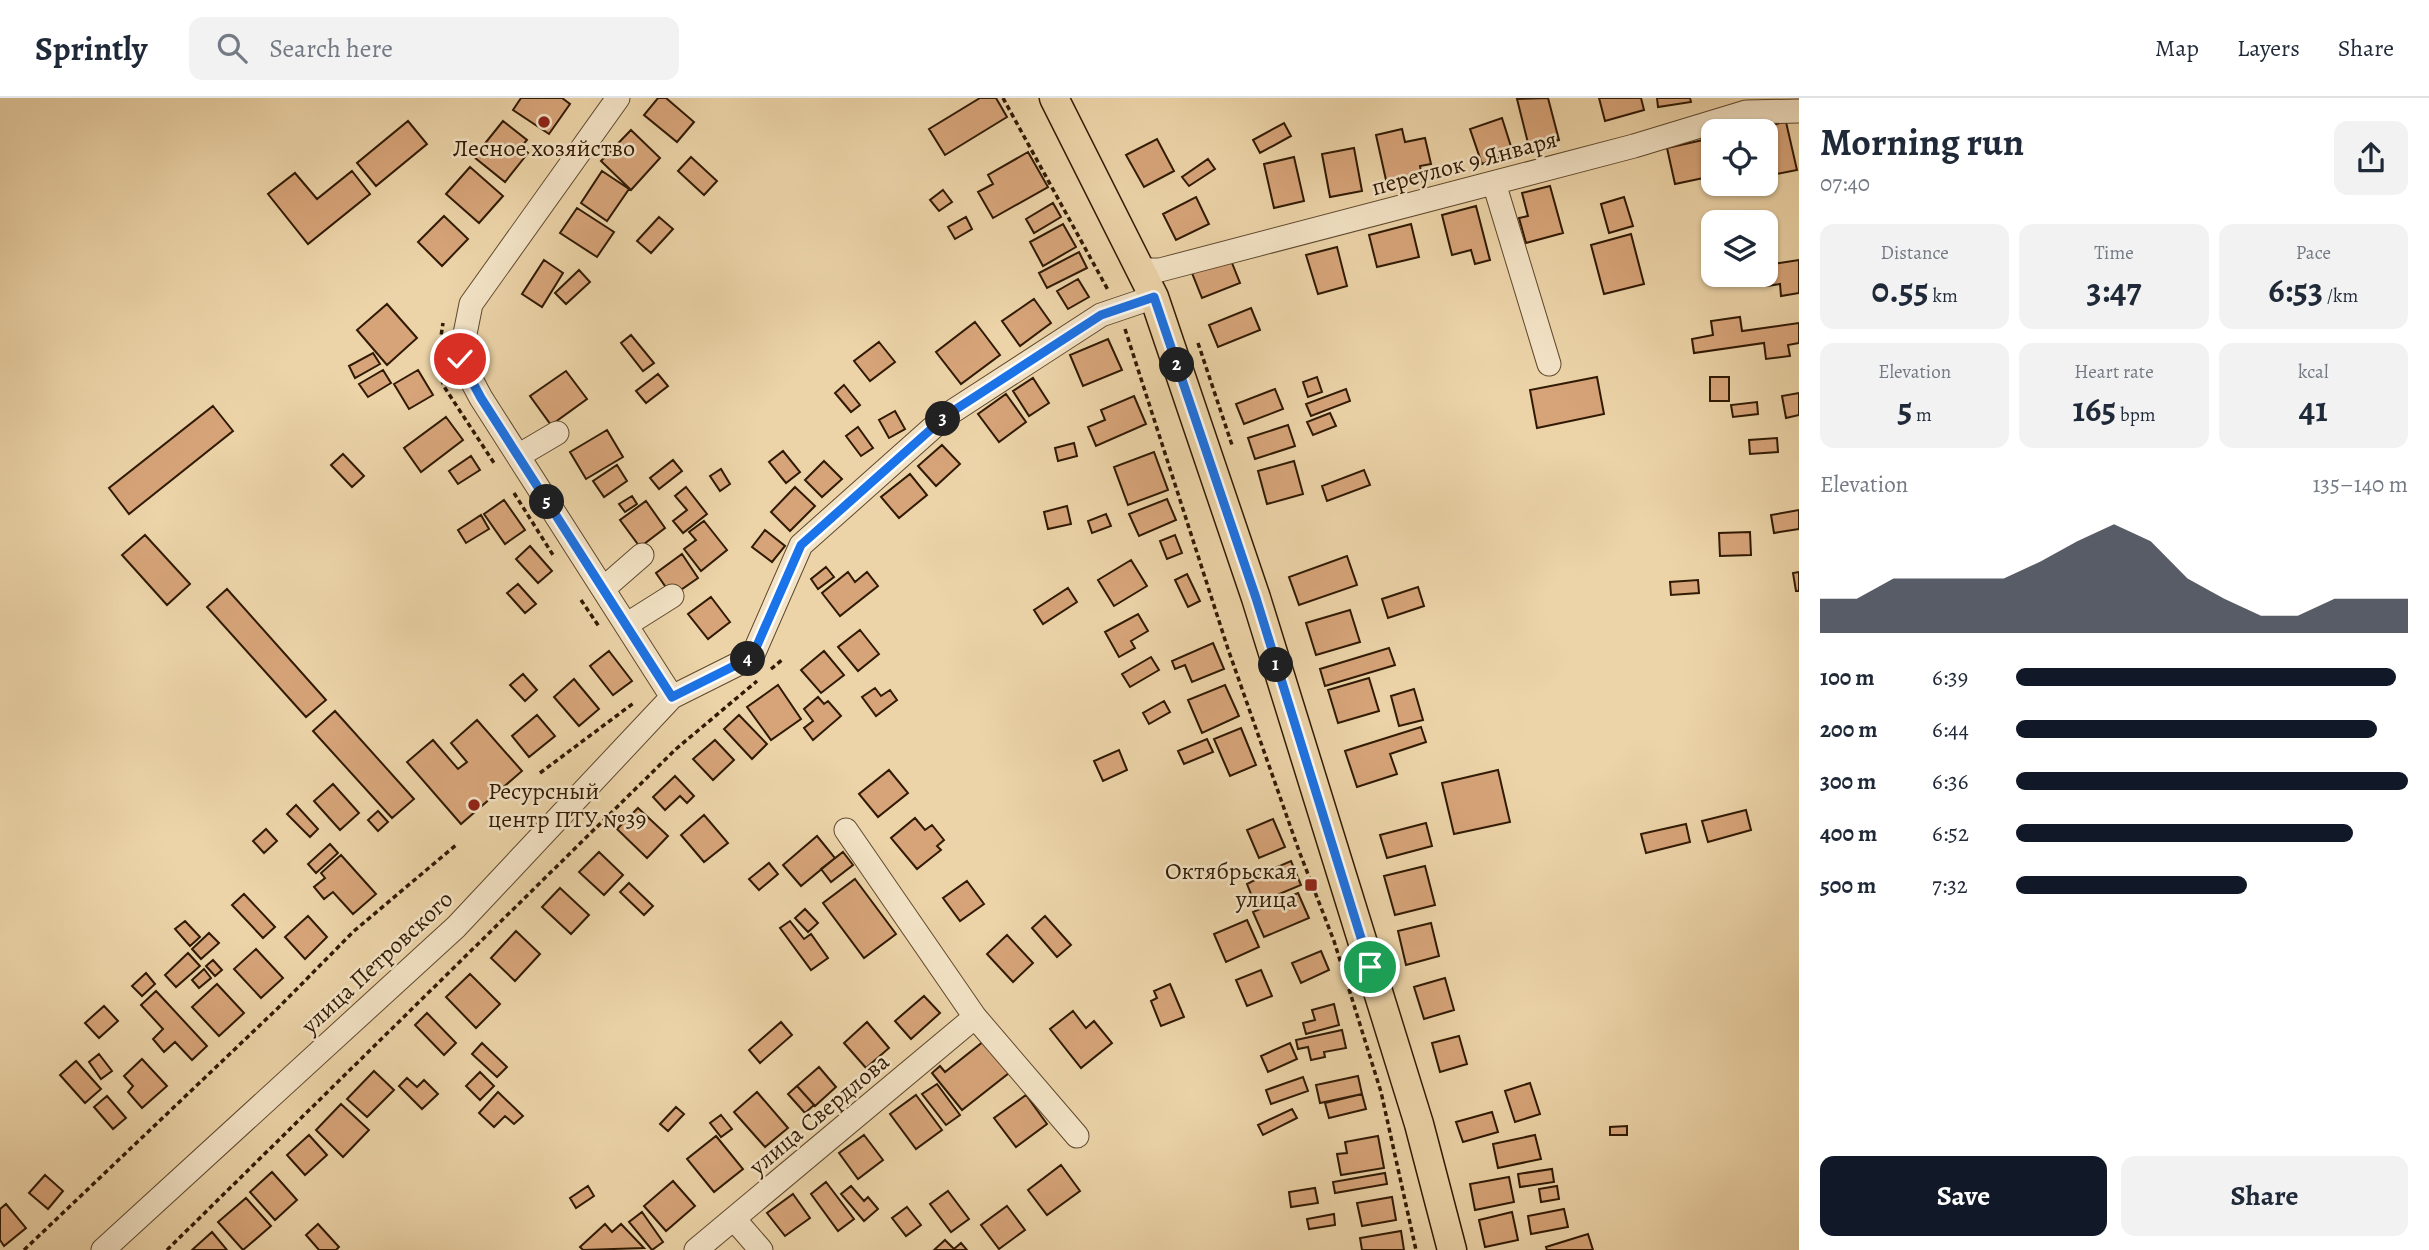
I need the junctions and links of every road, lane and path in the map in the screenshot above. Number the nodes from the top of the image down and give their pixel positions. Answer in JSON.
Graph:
{"nodes":[{"id":1,"x":618,"y":98,"type":"edge"},
{"id":2,"x":1003,"y":98,"type":"edge"},
{"id":3,"x":1054,"y":98,"type":"edge"},
{"id":4,"x":1799,"y":111,"type":"edge"},
{"id":5,"x":1493,"y":183,"type":"junction"},
{"id":6,"x":1142,"y":270,"type":"junction"},
{"id":7,"x":1154,"y":297,"type":"junction"},
{"id":8,"x":1118,"y":309,"type":"junction"},
{"id":9,"x":1549,"y":364,"type":"dead end"},
{"id":10,"x":557,"y":433,"type":"dead end"},
{"id":11,"x":518,"y":456,"type":"junction"},
{"id":12,"x":642,"y":555,"type":"dead end"},
{"id":13,"x":603,"y":589,"type":"junction"},
{"id":14,"x":672,"y":596,"type":"dead end"},
{"id":15,"x":626,"y":625,"type":"junction"},
{"id":16,"x":783,"y":659,"type":"dead end"},
{"id":17,"x":672,"y":697,"type":"junction"},
{"id":18,"x":846,"y":830,"type":"dead end"},
{"id":19,"x":456,"y":845,"type":"dead end"},
{"id":20,"x":975,"y":1017,"type":"junction"},
{"id":21,"x":1077,"y":1136,"type":"dead end"},
{"id":22,"x":734,"y":1219,"type":"junction"},
{"id":23,"x":24,"y":1250,"type":"edge"},
{"id":24,"x":103,"y":1250,"type":"edge"},
{"id":25,"x":167,"y":1250,"type":"edge"},
{"id":26,"x":696,"y":1250,"type":"edge"},
{"id":27,"x":761,"y":1250,"type":"edge"},
{"id":28,"x":1416,"y":1250,"type":"edge"},
{"id":29,"x":1452,"y":1250,"type":"edge"}],
"edges":[{"from":1,"to":11,"type":"street"},
{"from":2,"to":8,"type":"path"},
{"from":3,"to":6,"type":"main road"},
{"from":4,"to":5,"type":"street","name":"переулок 9 Января"},
{"from":5,"to":6,"type":"street","name":"переулок 9 Января"},
{"from":5,"to":9,"type":"street"},
{"from":6,"to":7,"type":"main road"},
{"from":7,"to":8,"type":"street","name":"улица Петровского"},
{"from":7,"to":29,"type":"main road"},
{"from":8,"to":17,"type":"street","name":"улица Петровского"},
{"from":8,"to":28,"type":"path"},
{"from":10,"to":11,"type":"street"},
{"from":11,"to":13,"type":"street"},
{"from":12,"to":13,"type":"street"},
{"from":13,"to":15,"type":"street"},
{"from":14,"to":15,"type":"street"},
{"from":15,"to":17,"type":"street"},
{"from":16,"to":25,"type":"path"},
{"from":17,"to":24,"type":"street","name":"улица Петровского"},
{"from":18,"to":20,"type":"street"},
{"from":19,"to":23,"type":"path"},
{"from":20,"to":21,"type":"street"},
{"from":20,"to":22,"type":"street","name":"улица Свердлова"},
{"from":22,"to":26,"type":"street","name":"улица Свердлова"},
{"from":22,"to":27,"type":"street"}]}
